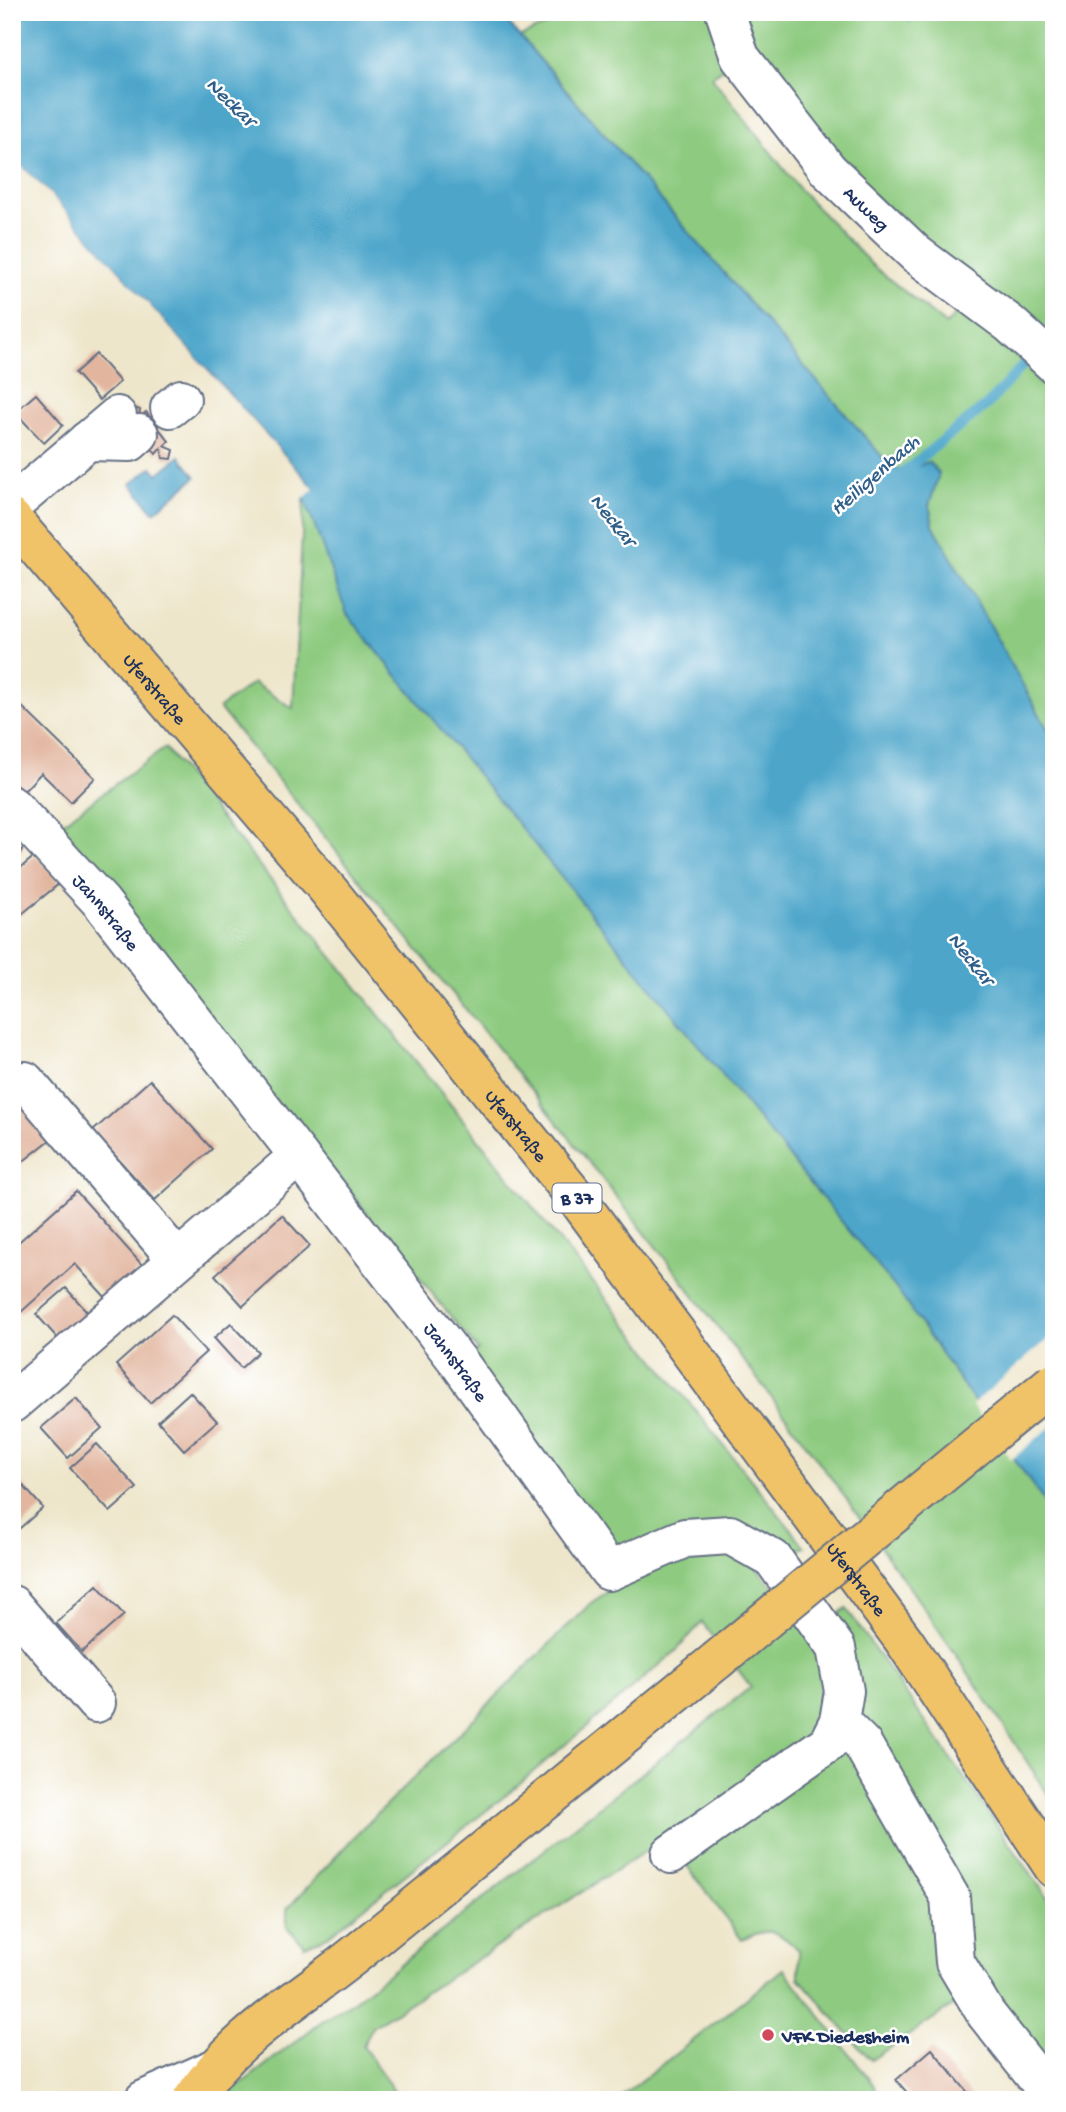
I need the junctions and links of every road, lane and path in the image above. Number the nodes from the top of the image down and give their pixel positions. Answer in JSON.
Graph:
{"nodes":[{"id":1,"x":725,"y":12,"type":"edge"},
{"id":2,"x":1054,"y":364,"type":"edge"},
{"id":3,"x":128,"y":425,"type":"dead end"},
{"id":4,"x":12,"y":505,"type":"edge"},
{"id":5,"x":12,"y":519,"type":"edge"},
{"id":6,"x":12,"y":806,"type":"edge"},
{"id":7,"x":25,"y":1082,"type":"dead end"},
{"id":8,"x":299,"y":1156,"type":"junction"},
{"id":9,"x":177,"y":1259,"type":"junction"},
{"id":10,"x":1054,"y":1382,"type":"edge"},
{"id":11,"x":12,"y":1403,"type":"edge"},
{"id":12,"x":12,"y":1605,"type":"edge"},
{"id":13,"x":96,"y":1703,"type":"dead end"},
{"id":14,"x":839,"y":1721,"type":"junction"},
{"id":15,"x":671,"y":1854,"type":"dead end"},
{"id":16,"x":1054,"y":1868,"type":"edge"},
{"id":17,"x":202,"y":2085,"type":"edge"},
{"id":18,"x":145,"y":2100,"type":"edge"},
{"id":19,"x":1054,"y":2100,"type":"edge"}],
"edges":[{"from":1,"to":2,"type":"street","name":"Auweg"},
{"from":3,"to":4,"type":"street"},
{"from":5,"to":16,"type":"main road","name":"Uferstraße","number":"B 37"},
{"from":6,"to":8,"type":"street","name":"Jahnstraße"},
{"from":7,"to":9,"type":"street"},
{"from":8,"to":9,"type":"street"},
{"from":8,"to":14,"type":"street","name":"Jahnstraße"},
{"from":9,"to":11,"type":"street"},
{"from":10,"to":17,"type":"main road","bridge":true},
{"from":12,"to":13,"type":"street"},
{"from":14,"to":15,"type":"street"},
{"from":14,"to":19,"type":"street"},
{"from":17,"to":18,"type":"street"}]}
